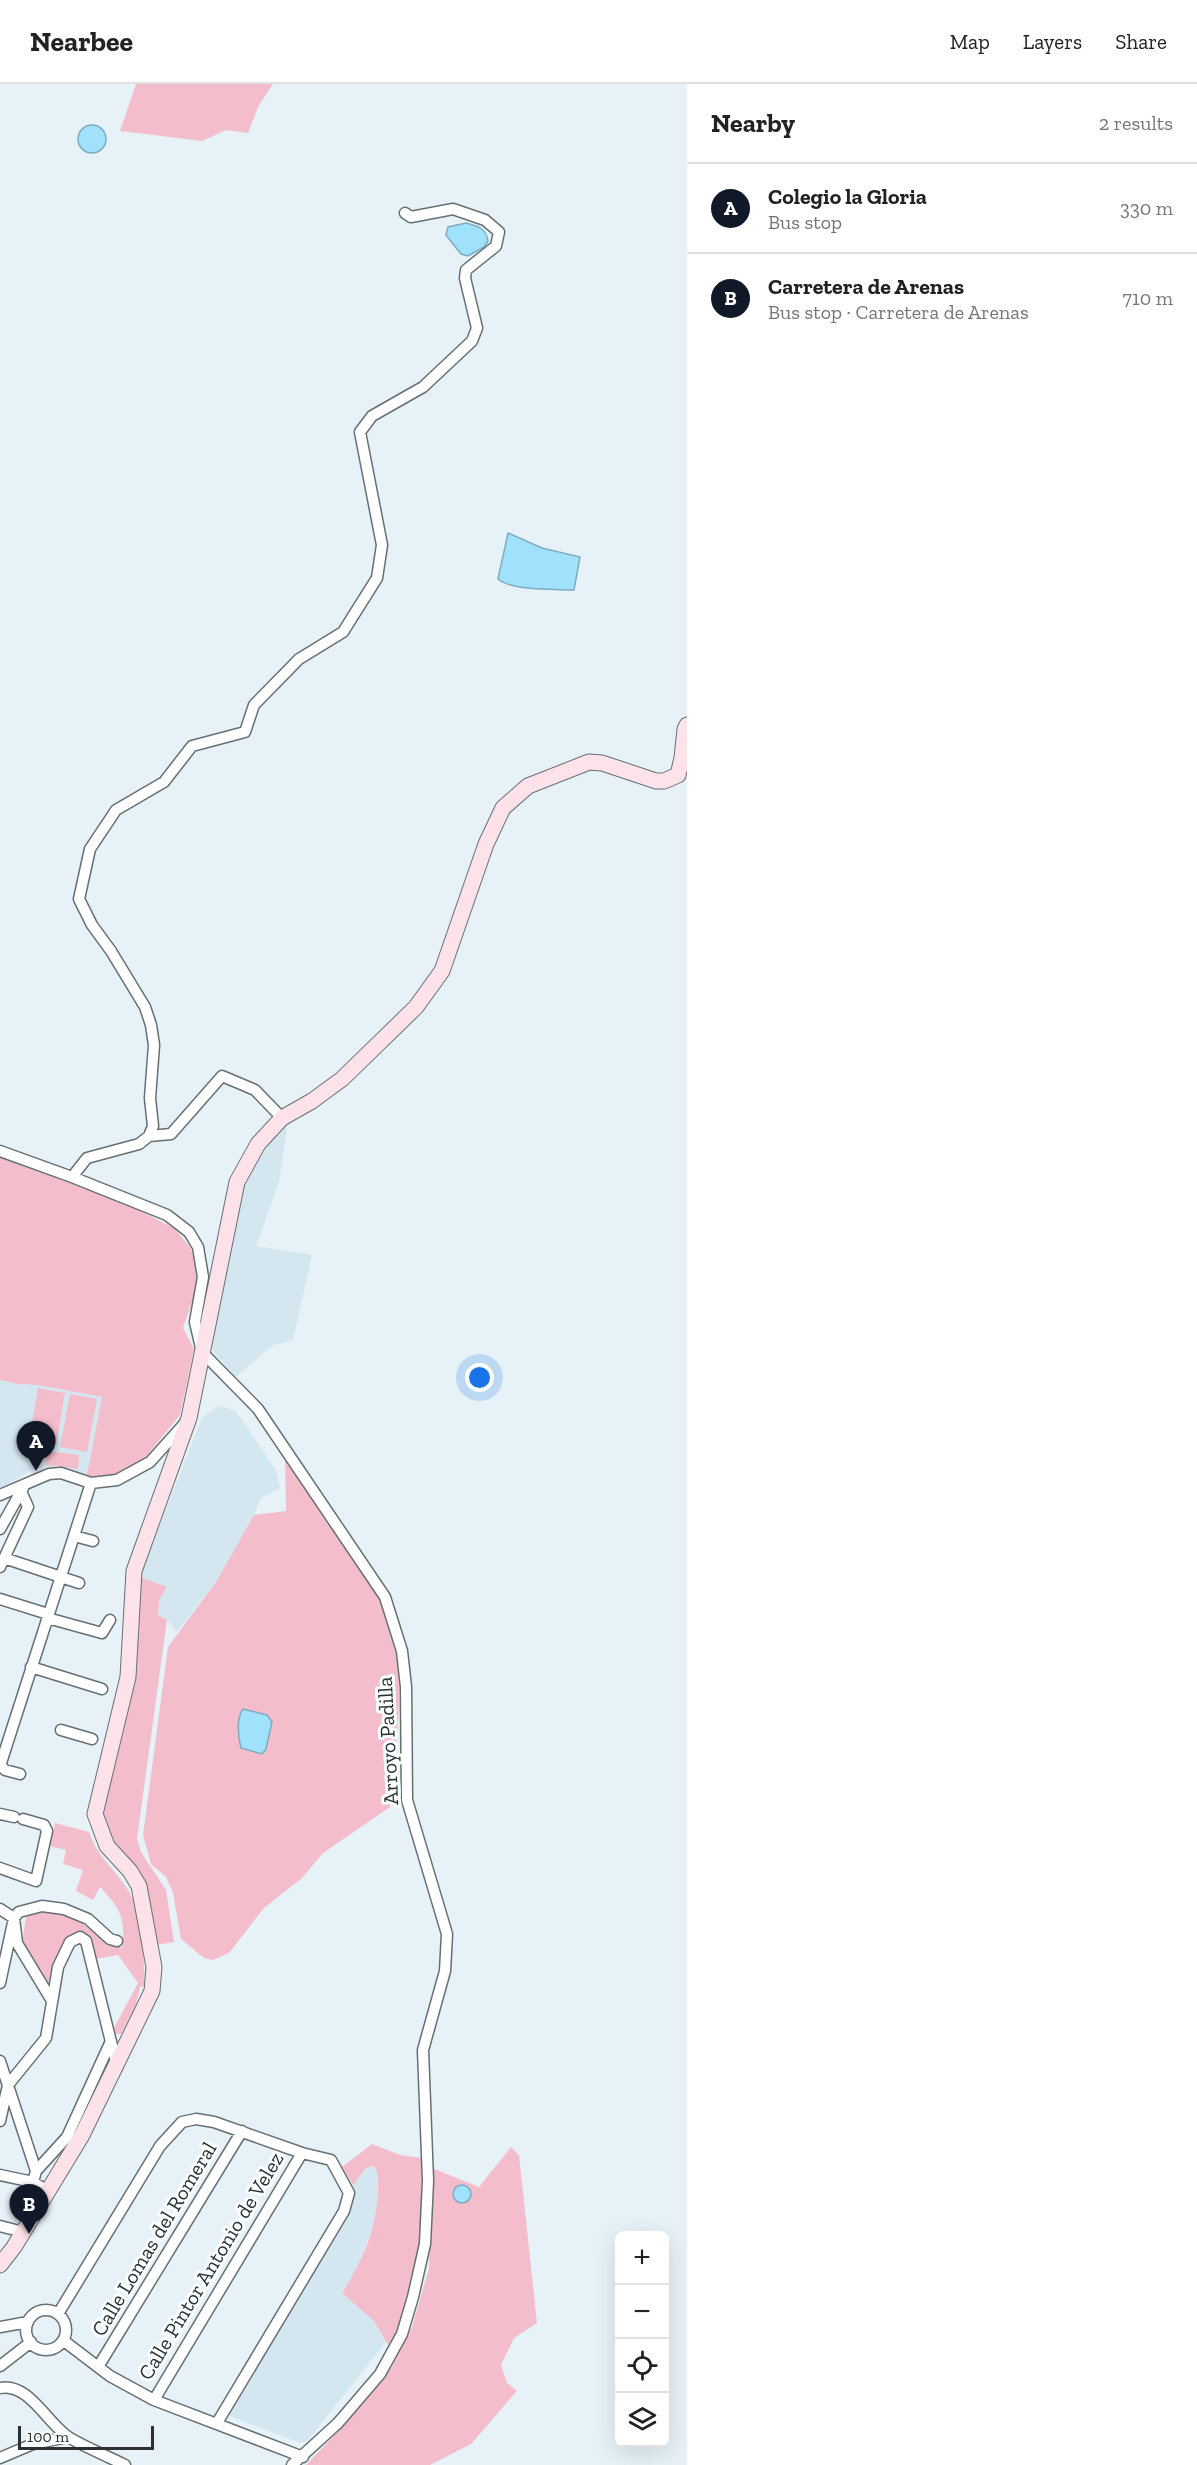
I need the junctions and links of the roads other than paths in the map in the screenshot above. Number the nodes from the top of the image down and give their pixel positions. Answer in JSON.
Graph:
{"nodes":[{"id":1,"x":405,"y":213,"type":"dead end"},
{"id":2,"x":687,"y":725,"type":"edge"},
{"id":3,"x":282,"y":1118,"type":"junction"},
{"id":4,"x":150,"y":1136,"type":"junction"},
{"id":5,"x":0,"y":1151,"type":"edge"},
{"id":6,"x":72,"y":1177,"type":"junction"},
{"id":7,"x":202,"y":1352,"type":"junction"},
{"id":8,"x":189,"y":1418,"type":"junction"},
{"id":9,"x":91,"y":1483,"type":"junction"},
{"id":10,"x":23,"y":1487,"type":"junction"},
{"id":11,"x":0,"y":1495,"type":"edge"},
{"id":12,"x":0,"y":1529,"type":"edge"},
{"id":13,"x":74,"y":1536,"type":"junction"},
{"id":14,"x":93,"y":1541,"type":"dead end"},
{"id":15,"x":2,"y":1563,"type":"edge"},
{"id":16,"x":60,"y":1576,"type":"junction"},
{"id":17,"x":79,"y":1582,"type":"dead end"},
{"id":18,"x":0,"y":1599,"type":"edge"},
{"id":19,"x":48,"y":1614,"type":"junction"},
{"id":20,"x":110,"y":1620,"type":"dead end"},
{"id":21,"x":31,"y":1667,"type":"junction"},
{"id":22,"x":102,"y":1689,"type":"dead end"},
{"id":23,"x":61,"y":1730,"type":"dead end"},
{"id":24,"x":92,"y":1739,"type":"dead end"},
{"id":25,"x":0,"y":1765,"type":"edge"},
{"id":26,"x":20,"y":1774,"type":"dead end"},
{"id":27,"x":0,"y":1814,"type":"edge"},
{"id":28,"x":0,"y":1868,"type":"edge"},
{"id":29,"x":0,"y":1910,"type":"edge"},
{"id":30,"x":14,"y":1918,"type":"junction"},
{"id":31,"x":117,"y":1941,"type":"dead end"},
{"id":32,"x":0,"y":1983,"type":"edge"},
{"id":33,"x":52,"y":2001,"type":"junction"},
{"id":34,"x":111,"y":2041,"type":"junction"},
{"id":35,"x":0,"y":2061,"type":"edge"},
{"id":36,"x":116,"y":2062,"type":"junction"},
{"id":37,"x":8,"y":2085,"type":"junction"},
{"id":38,"x":0,"y":2121,"type":"edge"},
{"id":39,"x":242,"y":2131,"type":"junction"},
{"id":40,"x":302,"y":2153,"type":"junction"},
{"id":41,"x":0,"y":2175,"type":"edge"},
{"id":42,"x":35,"y":2177,"type":"junction"},
{"id":43,"x":48,"y":2191,"type":"junction"},
{"id":44,"x":0,"y":2226,"type":"edge"},
{"id":45,"x":23,"y":2232,"type":"junction"},
{"id":46,"x":0,"y":2265,"type":"edge"},
{"id":47,"x":58,"y":2314,"type":"junction"},
{"id":48,"x":28,"y":2322,"type":"junction"},
{"id":49,"x":0,"y":2327,"type":"edge"},
{"id":50,"x":64,"y":2341,"type":"junction"},
{"id":51,"x":31,"y":2342,"type":"junction"},
{"id":52,"x":0,"y":2366,"type":"edge"},
{"id":53,"x":98,"y":2367,"type":"junction"},
{"id":54,"x":0,"y":2388,"type":"edge"},
{"id":55,"x":154,"y":2400,"type":"junction"},
{"id":56,"x":217,"y":2423,"type":"junction"},
{"id":57,"x":68,"y":2437,"type":"junction"},
{"id":58,"x":303,"y":2457,"type":"junction"},
{"id":59,"x":0,"y":2458,"type":"edge"},
{"id":60,"x":125,"y":2465,"type":"edge"},
{"id":61,"x":292,"y":2465,"type":"edge"}],
"edges":[{"from":1,"to":4,"type":"street"},
{"from":2,"to":3,"type":"street"},
{"from":3,"to":4,"type":"street"},
{"from":3,"to":7,"type":"street"},
{"from":4,"to":6,"type":"street"},
{"from":5,"to":6,"type":"street"},
{"from":6,"to":7,"type":"street"},
{"from":7,"to":8,"type":"street"},
{"from":7,"to":58,"type":"street","name":"Arroyo Padilla"},
{"from":8,"to":9,"type":"street"},
{"from":8,"to":36,"type":"street"},
{"from":9,"to":10,"type":"street"},
{"from":9,"to":13,"type":"street"},
{"from":10,"to":11,"type":"street"},
{"from":10,"to":12,"type":"street"},
{"from":10,"to":15,"type":"street"},
{"from":13,"to":14,"type":"street"},
{"from":13,"to":16,"type":"street"},
{"from":15,"to":16,"type":"street"},
{"from":16,"to":17,"type":"street"},
{"from":16,"to":19,"type":"street"},
{"from":18,"to":19,"type":"street"},
{"from":19,"to":20,"type":"street"},
{"from":19,"to":21,"type":"street"},
{"from":21,"to":22,"type":"street"},
{"from":21,"to":25,"type":"street"},
{"from":23,"to":24,"type":"street"},
{"from":25,"to":26,"type":"street"},
{"from":27,"to":28,"type":"street"},
{"from":29,"to":30,"type":"street"},
{"from":30,"to":31,"type":"street"},
{"from":30,"to":32,"type":"street"},
{"from":30,"to":33,"type":"street"},
{"from":33,"to":34,"type":"street"},
{"from":33,"to":37,"type":"street"},
{"from":34,"to":36,"type":"street"},
{"from":34,"to":42,"type":"street"},
{"from":35,"to":37,"type":"street"},
{"from":36,"to":43,"type":"street"},
{"from":37,"to":38,"type":"street"},
{"from":37,"to":42,"type":"street"},
{"from":39,"to":40,"type":"street"},
{"from":39,"to":47,"type":"street"},
{"from":39,"to":53,"type":"street","name":"Calle Lomas del Romeral"},
{"from":40,"to":55,"type":"street","name":"Calle Pintor Antonio de Velez"},
{"from":40,"to":56,"type":"street"},
{"from":41,"to":42,"type":"street"},
{"from":42,"to":43,"type":"street"},
{"from":43,"to":45,"type":"street"},
{"from":44,"to":45,"type":"street"},
{"from":45,"to":46,"type":"street"},
{"from":47,"to":48,"type":"street"},
{"from":47,"to":50,"type":"street"},
{"from":48,"to":49,"type":"street"},
{"from":48,"to":51,"type":"street"},
{"from":50,"to":51,"type":"street"},
{"from":50,"to":53,"type":"street"},
{"from":51,"to":52,"type":"street"},
{"from":53,"to":55,"type":"street"},
{"from":54,"to":57,"type":"street"},
{"from":55,"to":56,"type":"street"},
{"from":56,"to":58,"type":"street"},
{"from":57,"to":59,"type":"street"},
{"from":57,"to":60,"type":"street"},
{"from":58,"to":61,"type":"street","name":"Arroyo Padilla"}]}
